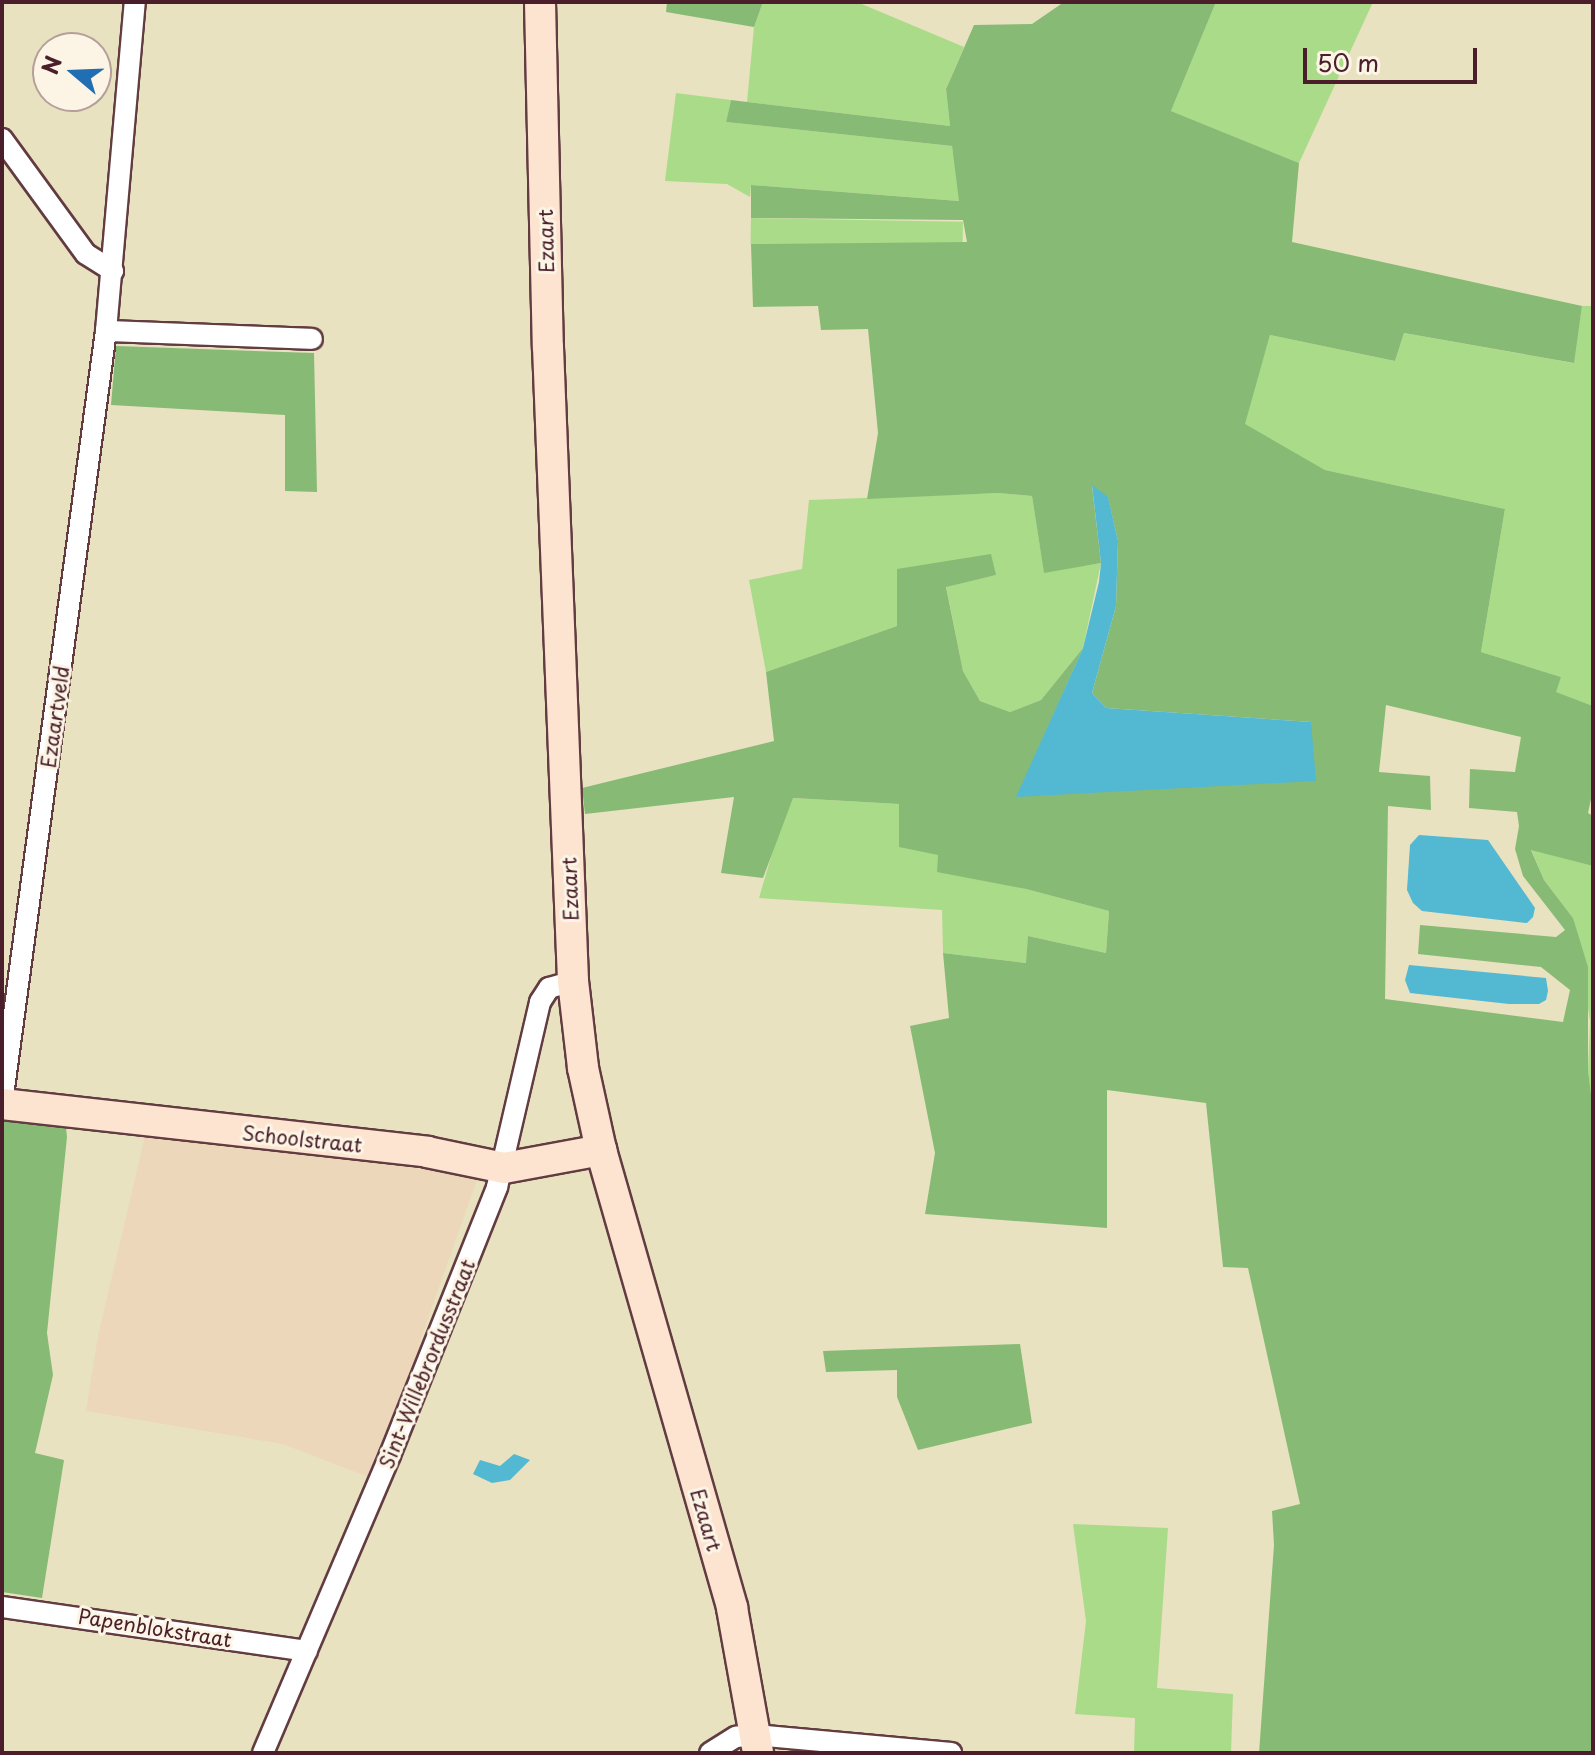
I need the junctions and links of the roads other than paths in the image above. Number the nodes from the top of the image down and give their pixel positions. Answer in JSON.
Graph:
{"nodes":[{"id":1,"x":135,"y":2,"type":"edge"},
{"id":2,"x":540,"y":2,"type":"edge"},
{"id":3,"x":2,"y":139,"type":"edge"},
{"id":4,"x":113,"y":271,"type":"junction"},
{"id":5,"x":106,"y":331,"type":"junction"},
{"id":6,"x":312,"y":339,"type":"dead end"},
{"id":7,"x":573,"y":981,"type":"junction"},
{"id":8,"x":2,"y":1103,"type":"edge"},
{"id":9,"x":601,"y":1150,"type":"junction"},
{"id":10,"x":504,"y":1168,"type":"junction"},
{"id":11,"x":2,"y":1607,"type":"edge"},
{"id":12,"x":307,"y":1651,"type":"junction"},
{"id":13,"x":756,"y":1744,"type":"edge"},
{"id":14,"x":263,"y":1753,"type":"edge"},
{"id":15,"x":710,"y":1753,"type":"edge"},
{"id":16,"x":951,"y":1753,"type":"edge"}],
"edges":[{"from":1,"to":4,"type":"street","name":"Ezaartveld"},
{"from":2,"to":7,"type":"main road","name":"Ezaart"},
{"from":3,"to":4,"type":"street"},
{"from":4,"to":5,"type":"street","name":"Ezaartveld"},
{"from":5,"to":6,"type":"street"},
{"from":5,"to":8,"type":"street","name":"Ezaartveld"},
{"from":7,"to":9,"type":"main road","name":"Ezaart"},
{"from":7,"to":10,"type":"street","name":"Sint-Willebrordusstraat"},
{"from":8,"to":10,"type":"main road","name":"Schoolstraat"},
{"from":9,"to":10,"type":"main road","name":"Schoolstraat"},
{"from":9,"to":13,"type":"main road","name":"Ezaart"},
{"from":10,"to":12,"type":"street","name":"Sint-Willebrordusstraat"},
{"from":11,"to":12,"type":"street","name":"Papenblokstraat"},
{"from":12,"to":14,"type":"street","name":"Sint-Willebrordusstraat"},
{"from":13,"to":15,"type":"street"},
{"from":13,"to":16,"type":"street"}]}
